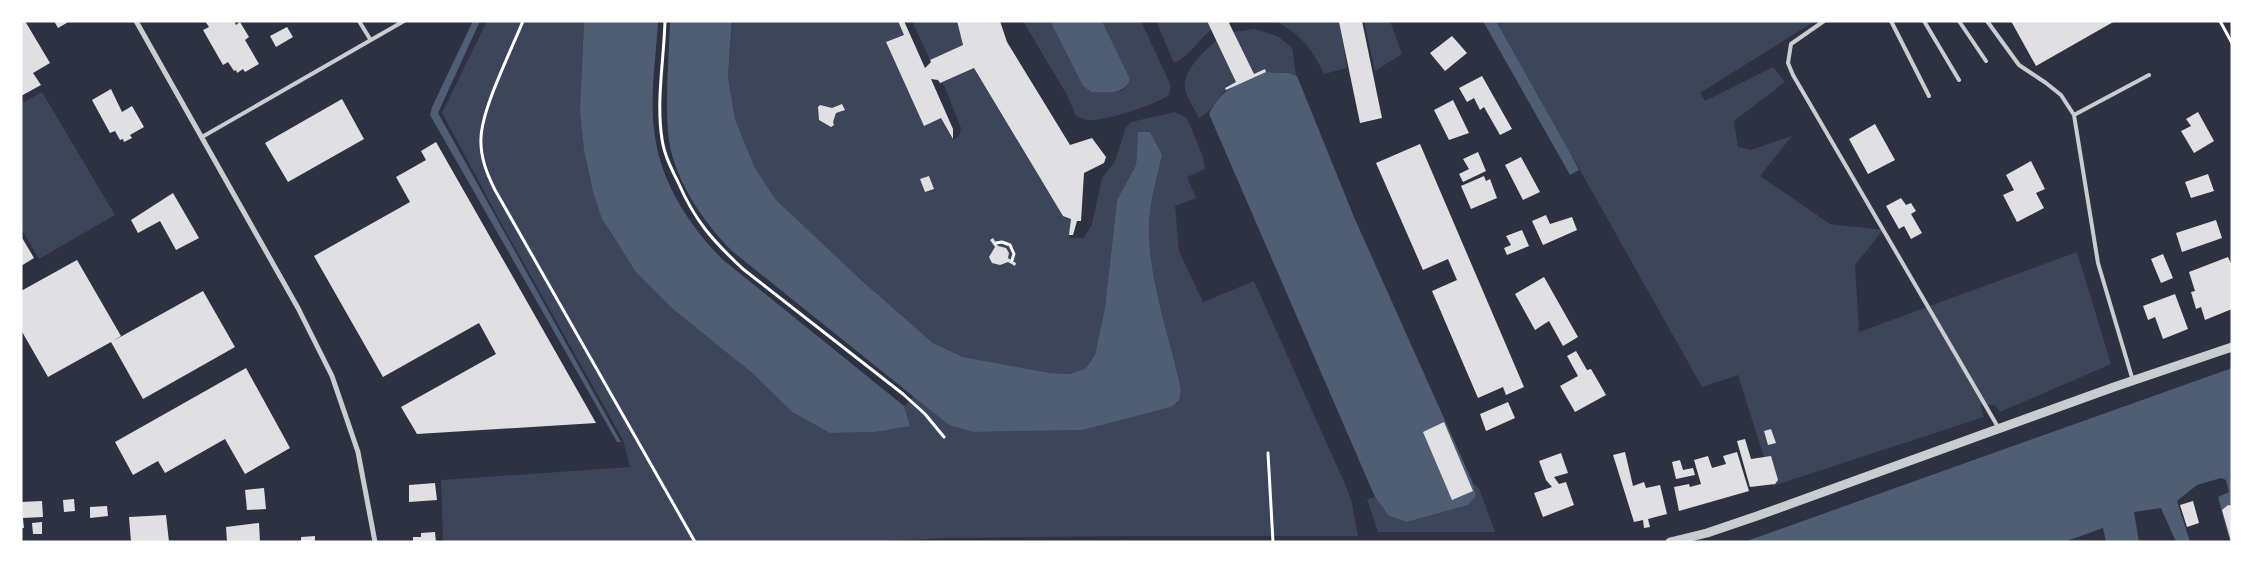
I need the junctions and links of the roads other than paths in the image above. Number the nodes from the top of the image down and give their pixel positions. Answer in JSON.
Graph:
{"nodes":[{"id":1,"x":136,"y":21,"type":"edge"},
{"id":2,"x":359,"y":21,"type":"edge"},
{"id":3,"x":404,"y":21,"type":"edge"},
{"id":4,"x":1824,"y":21,"type":"edge"},
{"id":5,"x":1891,"y":21,"type":"edge"},
{"id":6,"x":1924,"y":21,"type":"edge"},
{"id":7,"x":1959,"y":21,"type":"edge"},
{"id":8,"x":1987,"y":21,"type":"edge"},
{"id":9,"x":370,"y":39,"type":"junction"},
{"id":10,"x":1986,"y":60,"type":"dead end"},
{"id":11,"x":2149,"y":75,"type":"dead end"},
{"id":12,"x":1958,"y":80,"type":"dead end"},
{"id":13,"x":1929,"y":96,"type":"dead end"},
{"id":14,"x":2074,"y":115,"type":"junction"},
{"id":15,"x":202,"y":137,"type":"junction"},
{"id":16,"x":2232,"y":347,"type":"edge"},
{"id":17,"x":2133,"y":380,"type":"junction"},
{"id":18,"x":1999,"y":428,"type":"junction"},
{"id":19,"x":375,"y":542,"type":"edge"},
{"id":20,"x":1670,"y":542,"type":"edge"}],
"edges":[{"from":1,"to":15,"type":"street"},
{"from":2,"to":9,"type":"lane"},
{"from":3,"to":9,"type":"lane"},
{"from":4,"to":18,"type":"lane"},
{"from":5,"to":13,"type":"lane"},
{"from":6,"to":12,"type":"lane"},
{"from":7,"to":10,"type":"lane"},
{"from":8,"to":14,"type":"lane"},
{"from":9,"to":15,"type":"lane"},
{"from":11,"to":14,"type":"lane"},
{"from":14,"to":17,"type":"lane"},
{"from":15,"to":19,"type":"street"},
{"from":16,"to":17,"type":"street"},
{"from":17,"to":18,"type":"street"},
{"from":18,"to":20,"type":"street"}]}
